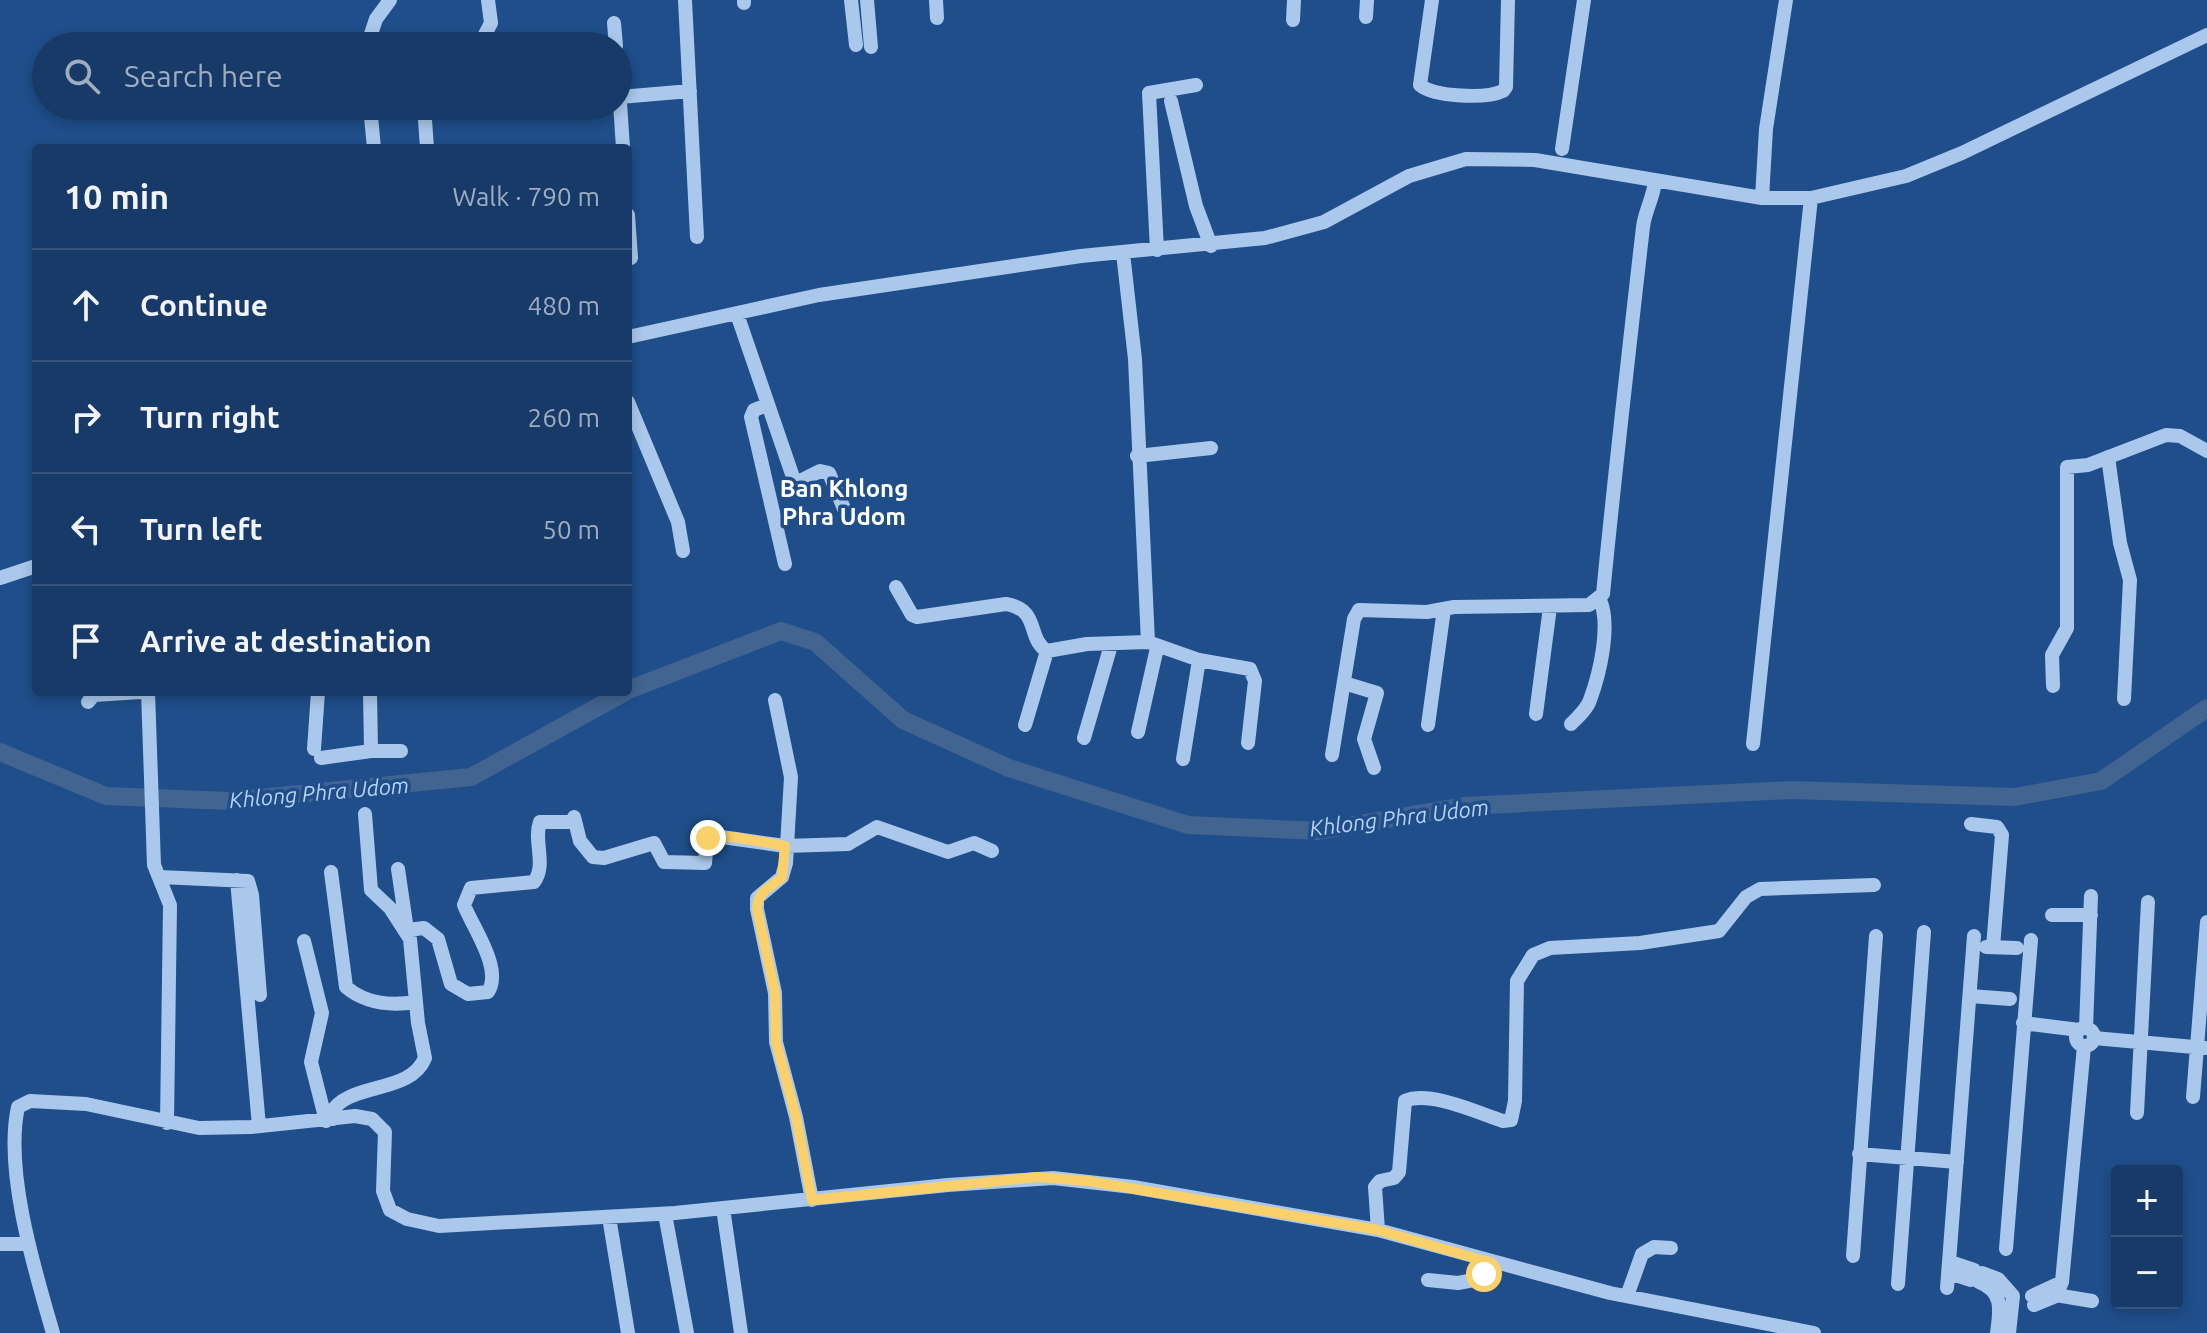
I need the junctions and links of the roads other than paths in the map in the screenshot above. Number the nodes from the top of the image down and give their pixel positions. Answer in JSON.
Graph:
{"nodes":[{"id":1,"x":390,"y":0,"type":"edge"},
{"id":2,"x":488,"y":0,"type":"edge"},
{"id":3,"x":685,"y":0,"type":"edge"},
{"id":4,"x":851,"y":0,"type":"edge"},
{"id":5,"x":867,"y":0,"type":"edge"},
{"id":6,"x":936,"y":0,"type":"edge"},
{"id":7,"x":1294,"y":0,"type":"edge"},
{"id":8,"x":1367,"y":0,"type":"edge"},
{"id":9,"x":1432,"y":0,"type":"edge"},
{"id":10,"x":1508,"y":0,"type":"edge"},
{"id":11,"x":1584,"y":0,"type":"edge"},
{"id":12,"x":1786,"y":0,"type":"edge"},
{"id":13,"x":1366,"y":17,"type":"dead end"},
{"id":14,"x":937,"y":18,"type":"dead end"},
{"id":15,"x":1293,"y":20,"type":"dead end"},
{"id":16,"x":614,"y":23,"type":"dead end"},
{"id":17,"x":372,"y":32,"type":"edge"},
{"id":18,"x":486,"y":32,"type":"edge"},
{"id":19,"x":615,"y":32,"type":"edge"},
{"id":20,"x":2207,"y":35,"type":"edge"},
{"id":21,"x":1196,"y":85,"type":"dead end"},
{"id":22,"x":690,"y":91,"type":"junction"},
{"id":23,"x":632,"y":96,"type":"edge"},
{"id":24,"x":1171,"y":101,"type":"dead end"},
{"id":25,"x":371,"y":120,"type":"edge"},
{"id":26,"x":425,"y":120,"type":"edge"},
{"id":27,"x":621,"y":120,"type":"edge"},
{"id":28,"x":374,"y":144,"type":"edge"},
{"id":29,"x":427,"y":144,"type":"edge"},
{"id":30,"x":623,"y":144,"type":"edge"},
{"id":31,"x":1562,"y":149,"type":"dead end"},
{"id":32,"x":1655,"y":180,"type":"junction"},
{"id":33,"x":1762,"y":198,"type":"junction"},
{"id":34,"x":1811,"y":198,"type":"junction"},
{"id":35,"x":697,"y":237,"type":"dead end"},
{"id":36,"x":1211,"y":246,"type":"junction"},
{"id":37,"x":1157,"y":250,"type":"junction"},
{"id":38,"x":1123,"y":253,"type":"junction"},
{"id":39,"x":737,"y":314,"type":"junction"},
{"id":40,"x":632,"y":336,"type":"edge"},
{"id":41,"x":767,"y":405,"type":"junction"},
{"id":42,"x":632,"y":412,"type":"edge"},
{"id":43,"x":1211,"y":448,"type":"dead end"},
{"id":44,"x":2207,"y":451,"type":"edge"},
{"id":45,"x":1137,"y":456,"type":"junction"},
{"id":46,"x":2108,"y":457,"type":"junction"},
{"id":47,"x":845,"y":511,"type":"dead end"},
{"id":48,"x":683,"y":551,"type":"dead end"},
{"id":49,"x":785,"y":564,"type":"dead end"},
{"id":50,"x":32,"y":567,"type":"edge"},
{"id":51,"x":0,"y":578,"type":"edge"},
{"id":52,"x":896,"y":587,"type":"dead end"},
{"id":53,"x":1600,"y":600,"type":"junction"},
{"id":54,"x":1550,"y":607,"type":"junction"},
{"id":55,"x":1444,"y":609,"type":"junction"},
{"id":56,"x":1111,"y":645,"type":"junction"},
{"id":57,"x":1152,"y":645,"type":"junction"},
{"id":58,"x":1047,"y":651,"type":"junction"},
{"id":59,"x":1199,"y":660,"type":"junction"},
{"id":60,"x":1344,"y":683,"type":"junction"},
{"id":61,"x":2053,"y":686,"type":"dead end"},
{"id":62,"x":93,"y":696,"type":"edge"},
{"id":63,"x":148,"y":696,"type":"edge"},
{"id":64,"x":318,"y":696,"type":"edge"},
{"id":65,"x":370,"y":696,"type":"edge"},
{"id":66,"x":2124,"y":699,"type":"dead end"},
{"id":67,"x":775,"y":700,"type":"dead end"},
{"id":68,"x":88,"y":702,"type":"dead end"},
{"id":69,"x":1536,"y":714,"type":"dead end"},
{"id":70,"x":1571,"y":724,"type":"dead end"},
{"id":71,"x":1025,"y":725,"type":"dead end"},
{"id":72,"x":1428,"y":725,"type":"dead end"},
{"id":73,"x":1337,"y":728,"type":"junction"},
{"id":74,"x":1138,"y":732,"type":"dead end"},
{"id":75,"x":1365,"y":733,"type":"junction"},
{"id":76,"x":1084,"y":738,"type":"dead end"},
{"id":77,"x":1248,"y":743,"type":"dead end"},
{"id":78,"x":1753,"y":744,"type":"dead end"},
{"id":79,"x":371,"y":751,"type":"junction"},
{"id":80,"x":401,"y":751,"type":"dead end"},
{"id":81,"x":1332,"y":755,"type":"dead end"},
{"id":82,"x":1183,"y":759,"type":"dead end"},
{"id":83,"x":1374,"y":768,"type":"dead end"},
{"id":84,"x":365,"y":814,"type":"dead end"},
{"id":85,"x":1971,"y":824,"type":"dead end"},
{"id":86,"x":785,"y":846,"type":"junction"},
{"id":87,"x":992,"y":851,"type":"dead end"},
{"id":88,"x":398,"y":869,"type":"dead end"},
{"id":89,"x":331,"y":872,"type":"dead end"},
{"id":90,"x":160,"y":877,"type":"junction"},
{"id":91,"x":237,"y":880,"type":"junction"},
{"id":92,"x":1874,"y":885,"type":"dead end"},
{"id":93,"x":2091,"y":896,"type":"dead end"},
{"id":94,"x":2148,"y":902,"type":"dead end"},
{"id":95,"x":2052,"y":915,"type":"dead end"},
{"id":96,"x":2091,"y":915,"type":"junction"},
{"id":97,"x":2207,"y":922,"type":"edge"},
{"id":98,"x":407,"y":930,"type":"junction"},
{"id":99,"x":1924,"y":932,"type":"dead end"},
{"id":100,"x":1876,"y":936,"type":"dead end"},
{"id":101,"x":304,"y":941,"type":"dead end"},
{"id":102,"x":1993,"y":947,"type":"junction"},
{"id":103,"x":260,"y":995,"type":"dead end"},
{"id":104,"x":1970,"y":996,"type":"junction"},
{"id":105,"x":2010,"y":999,"type":"dead end"},
{"id":106,"x":416,"y":1002,"type":"junction"},
{"id":107,"x":2023,"y":1023,"type":"junction"},
{"id":108,"x":2086,"y":1036,"type":"junction"},
{"id":109,"x":2140,"y":1042,"type":"junction"},
{"id":110,"x":2203,"y":1048,"type":"edge"},
{"id":111,"x":2193,"y":1097,"type":"dead end"},
{"id":112,"x":2137,"y":1113,"type":"dead end"},
{"id":113,"x":330,"y":1120,"type":"junction"},
{"id":114,"x":167,"y":1123,"type":"junction"},
{"id":115,"x":259,"y":1126,"type":"junction"},
{"id":116,"x":1859,"y":1154,"type":"junction"},
{"id":117,"x":1906,"y":1158,"type":"junction"},
{"id":118,"x":1957,"y":1162,"type":"junction"},
{"id":119,"x":812,"y":1200,"type":"junction"},
{"id":120,"x":723,"y":1208,"type":"junction"},
{"id":121,"x":665,"y":1214,"type":"junction"},
{"id":122,"x":609,"y":1217,"type":"junction"},
{"id":123,"x":1378,"y":1230,"type":"junction"},
{"id":124,"x":0,"y":1244,"type":"edge"},
{"id":125,"x":26,"y":1244,"type":"junction"},
{"id":126,"x":1671,"y":1248,"type":"dead end"},
{"id":127,"x":2006,"y":1249,"type":"dead end"},
{"id":128,"x":1853,"y":1256,"type":"dead end"},
{"id":129,"x":1492,"y":1263,"type":"junction"},
{"id":130,"x":1428,"y":1280,"type":"dead end"},
{"id":131,"x":1898,"y":1284,"type":"dead end"},
{"id":132,"x":1627,"y":1296,"type":"junction"},
{"id":133,"x":2027,"y":1300,"type":"junction"},
{"id":134,"x":2092,"y":1301,"type":"dead end"},
{"id":135,"x":53,"y":1333,"type":"edge"},
{"id":136,"x":628,"y":1333,"type":"edge"},
{"id":137,"x":687,"y":1333,"type":"edge"},
{"id":138,"x":741,"y":1333,"type":"edge"},
{"id":139,"x":1814,"y":1333,"type":"edge"},
{"id":140,"x":1997,"y":1333,"type":"edge"},
{"id":141,"x":2009,"y":1333,"type":"edge"}],
"edges":[{"from":1,"to":17,"type":"street"},
{"from":2,"to":18,"type":"street"},
{"from":3,"to":22,"type":"street"},
{"from":4,"to":5,"type":"street"},
{"from":6,"to":14,"type":"street"},
{"from":7,"to":15,"type":"street"},
{"from":8,"to":13,"type":"street"},
{"from":9,"to":10,"type":"street"},
{"from":11,"to":31,"type":"street"},
{"from":12,"to":33,"type":"street"},
{"from":16,"to":19,"type":"street"},
{"from":20,"to":34,"type":"street"},
{"from":21,"to":37,"type":"street"},
{"from":22,"to":23,"type":"street"},
{"from":22,"to":35,"type":"street"},
{"from":24,"to":36,"type":"street"},
{"from":25,"to":28,"type":"street"},
{"from":26,"to":29,"type":"street"},
{"from":27,"to":30,"type":"street"},
{"from":32,"to":33,"type":"street"},
{"from":32,"to":36,"type":"street"},
{"from":32,"to":53,"type":"street"},
{"from":33,"to":34,"type":"street"},
{"from":34,"to":78,"type":"street"},
{"from":36,"to":37,"type":"street"},
{"from":37,"to":38,"type":"street"},
{"from":38,"to":39,"type":"street"},
{"from":38,"to":45,"type":"street"},
{"from":39,"to":40,"type":"street"},
{"from":39,"to":41,"type":"street"},
{"from":41,"to":47,"type":"street"},
{"from":41,"to":49,"type":"street"},
{"from":42,"to":48,"type":"street"},
{"from":43,"to":45,"type":"street"},
{"from":44,"to":46,"type":"street"},
{"from":45,"to":57,"type":"street"},
{"from":46,"to":61,"type":"street"},
{"from":46,"to":66,"type":"street"},
{"from":50,"to":51,"type":"street"},
{"from":52,"to":58,"type":"street"},
{"from":53,"to":54,"type":"street"},
{"from":53,"to":70,"type":"street"},
{"from":54,"to":55,"type":"street"},
{"from":54,"to":69,"type":"street"},
{"from":55,"to":60,"type":"street"},
{"from":55,"to":72,"type":"street"},
{"from":56,"to":57,"type":"street"},
{"from":56,"to":58,"type":"street"},
{"from":56,"to":76,"type":"street"},
{"from":57,"to":59,"type":"street"},
{"from":57,"to":74,"type":"street"},
{"from":58,"to":71,"type":"street"},
{"from":59,"to":77,"type":"street"},
{"from":59,"to":82,"type":"street"},
{"from":60,"to":73,"type":"street"},
{"from":60,"to":75,"type":"street"},
{"from":62,"to":68,"type":"street"},
{"from":63,"to":90,"type":"street"},
{"from":64,"to":79,"type":"street"},
{"from":65,"to":79,"type":"street"},
{"from":67,"to":86,"type":"street"},
{"from":73,"to":75,"type":"street"},
{"from":73,"to":81,"type":"street"},
{"from":75,"to":83,"type":"street"},
{"from":79,"to":80,"type":"street"},
{"from":84,"to":98,"type":"street"},
{"from":85,"to":102,"type":"street"},
{"from":86,"to":87,"type":"street"},
{"from":86,"to":98,"type":"street"},
{"from":86,"to":119,"type":"street"},
{"from":88,"to":98,"type":"street"},
{"from":89,"to":106,"type":"street"},
{"from":90,"to":91,"type":"street"},
{"from":90,"to":114,"type":"street"},
{"from":91,"to":103,"type":"street"},
{"from":91,"to":115,"type":"street"},
{"from":92,"to":123,"type":"street"},
{"from":93,"to":96,"type":"street"},
{"from":94,"to":109,"type":"street"},
{"from":95,"to":96,"type":"street"},
{"from":96,"to":108,"type":"street"},
{"from":97,"to":110,"type":"street"},
{"from":98,"to":106,"type":"street"},
{"from":99,"to":117,"type":"street"},
{"from":100,"to":116,"type":"street"},
{"from":101,"to":113,"type":"street"},
{"from":102,"to":104,"type":"street"},
{"from":102,"to":107,"type":"street"},
{"from":104,"to":105,"type":"street"},
{"from":104,"to":118,"type":"street"},
{"from":106,"to":113,"type":"street"},
{"from":107,"to":108,"type":"street"},
{"from":107,"to":127,"type":"street"},
{"from":108,"to":109,"type":"street"},
{"from":108,"to":133,"type":"street"},
{"from":109,"to":110,"type":"street"},
{"from":109,"to":112,"type":"street"},
{"from":110,"to":111,"type":"street"},
{"from":113,"to":115,"type":"street"},
{"from":113,"to":122,"type":"street"},
{"from":114,"to":115,"type":"street"},
{"from":114,"to":125,"type":"street"},
{"from":116,"to":117,"type":"street"},
{"from":116,"to":128,"type":"street"},
{"from":117,"to":118,"type":"street"},
{"from":117,"to":131,"type":"street"},
{"from":118,"to":133,"type":"street"},
{"from":119,"to":120,"type":"street"},
{"from":119,"to":123,"type":"street"},
{"from":120,"to":121,"type":"street"},
{"from":120,"to":138,"type":"street"},
{"from":121,"to":122,"type":"street"},
{"from":121,"to":137,"type":"street"},
{"from":122,"to":136,"type":"street"},
{"from":123,"to":129,"type":"street"},
{"from":124,"to":125,"type":"street"},
{"from":125,"to":135,"type":"street"},
{"from":126,"to":132,"type":"street"},
{"from":129,"to":130,"type":"street"},
{"from":129,"to":132,"type":"street"},
{"from":132,"to":139,"type":"street"},
{"from":133,"to":134,"type":"street"},
{"from":133,"to":140,"type":"street"},
{"from":133,"to":141,"type":"street"}]}
